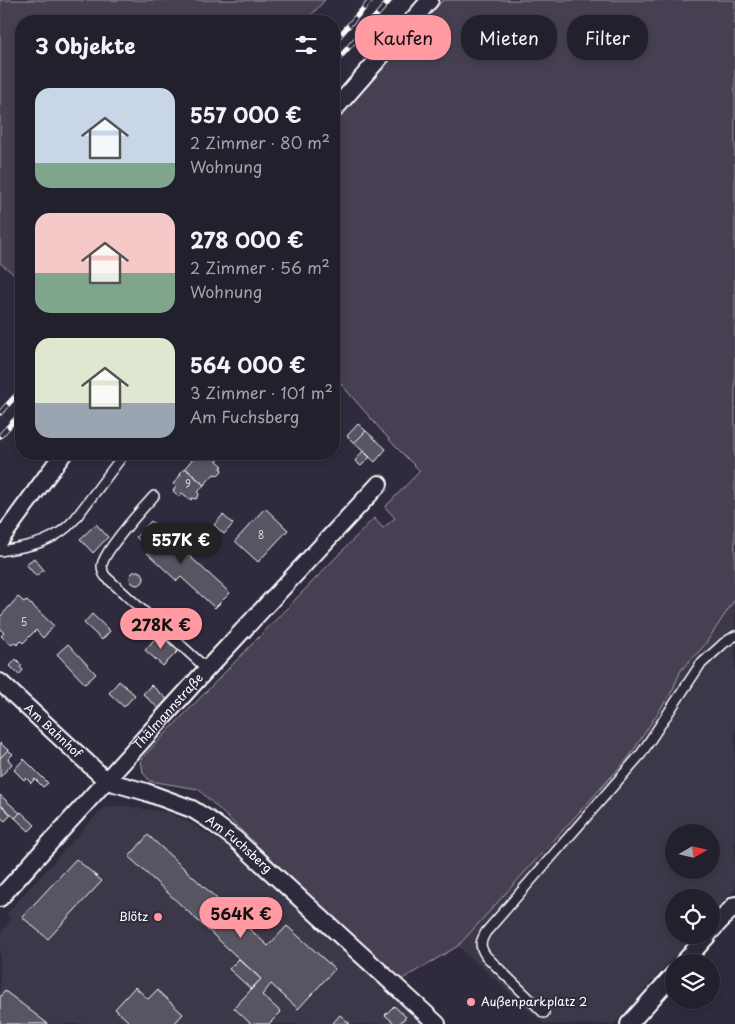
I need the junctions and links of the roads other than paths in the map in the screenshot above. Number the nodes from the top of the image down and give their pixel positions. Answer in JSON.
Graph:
{"nodes":[{"id":1,"x":430,"y":0,"type":"edge"},
{"id":2,"x":340,"y":103,"type":"edge"},
{"id":3,"x":59,"y":460,"type":"edge"},
{"id":4,"x":119,"y":460,"type":"edge"},
{"id":5,"x":379,"y":484,"type":"dead end"},
{"id":6,"x":154,"y":496,"type":"dead end"},
{"id":7,"x":0,"y":540,"type":"edge"},
{"id":8,"x":0,"y":551,"type":"edge"},
{"id":9,"x":735,"y":636,"type":"edge"},
{"id":10,"x":207,"y":669,"type":"junction"},
{"id":11,"x":0,"y":682,"type":"edge"},
{"id":12,"x":107,"y":781,"type":"junction"},
{"id":13,"x":0,"y":898,"type":"edge"},
{"id":14,"x":735,"y":905,"type":"edge"},
{"id":15,"x":720,"y":922,"type":"edge"},
{"id":16,"x":700,"y":944,"type":"edge"},
{"id":17,"x":691,"y":954,"type":"edge"},
{"id":18,"x":665,"y":984,"type":"edge"},
{"id":19,"x":544,"y":1013,"type":"dead end"},
{"id":20,"x":437,"y":1024,"type":"edge"},
{"id":21,"x":629,"y":1024,"type":"edge"}],
"edges":[{"from":1,"to":2,"type":"street"},
{"from":3,"to":7,"type":"street"},
{"from":4,"to":8,"type":"lane"},
{"from":5,"to":10,"type":"street","name":"Thälmannstraße"},
{"from":6,"to":10,"type":"lane"},
{"from":9,"to":19,"type":"lane"},
{"from":10,"to":12,"type":"street","name":"Thälmannstraße"},
{"from":11,"to":12,"type":"street","name":"Am Bahnhof"},
{"from":12,"to":13,"type":"street","name":"Thälmannstraße"},
{"from":12,"to":20,"type":"street","name":"Am Fuchsberg"},
{"from":14,"to":15,"type":"street"},
{"from":16,"to":17,"type":"street"},
{"from":18,"to":21,"type":"street"}]}
